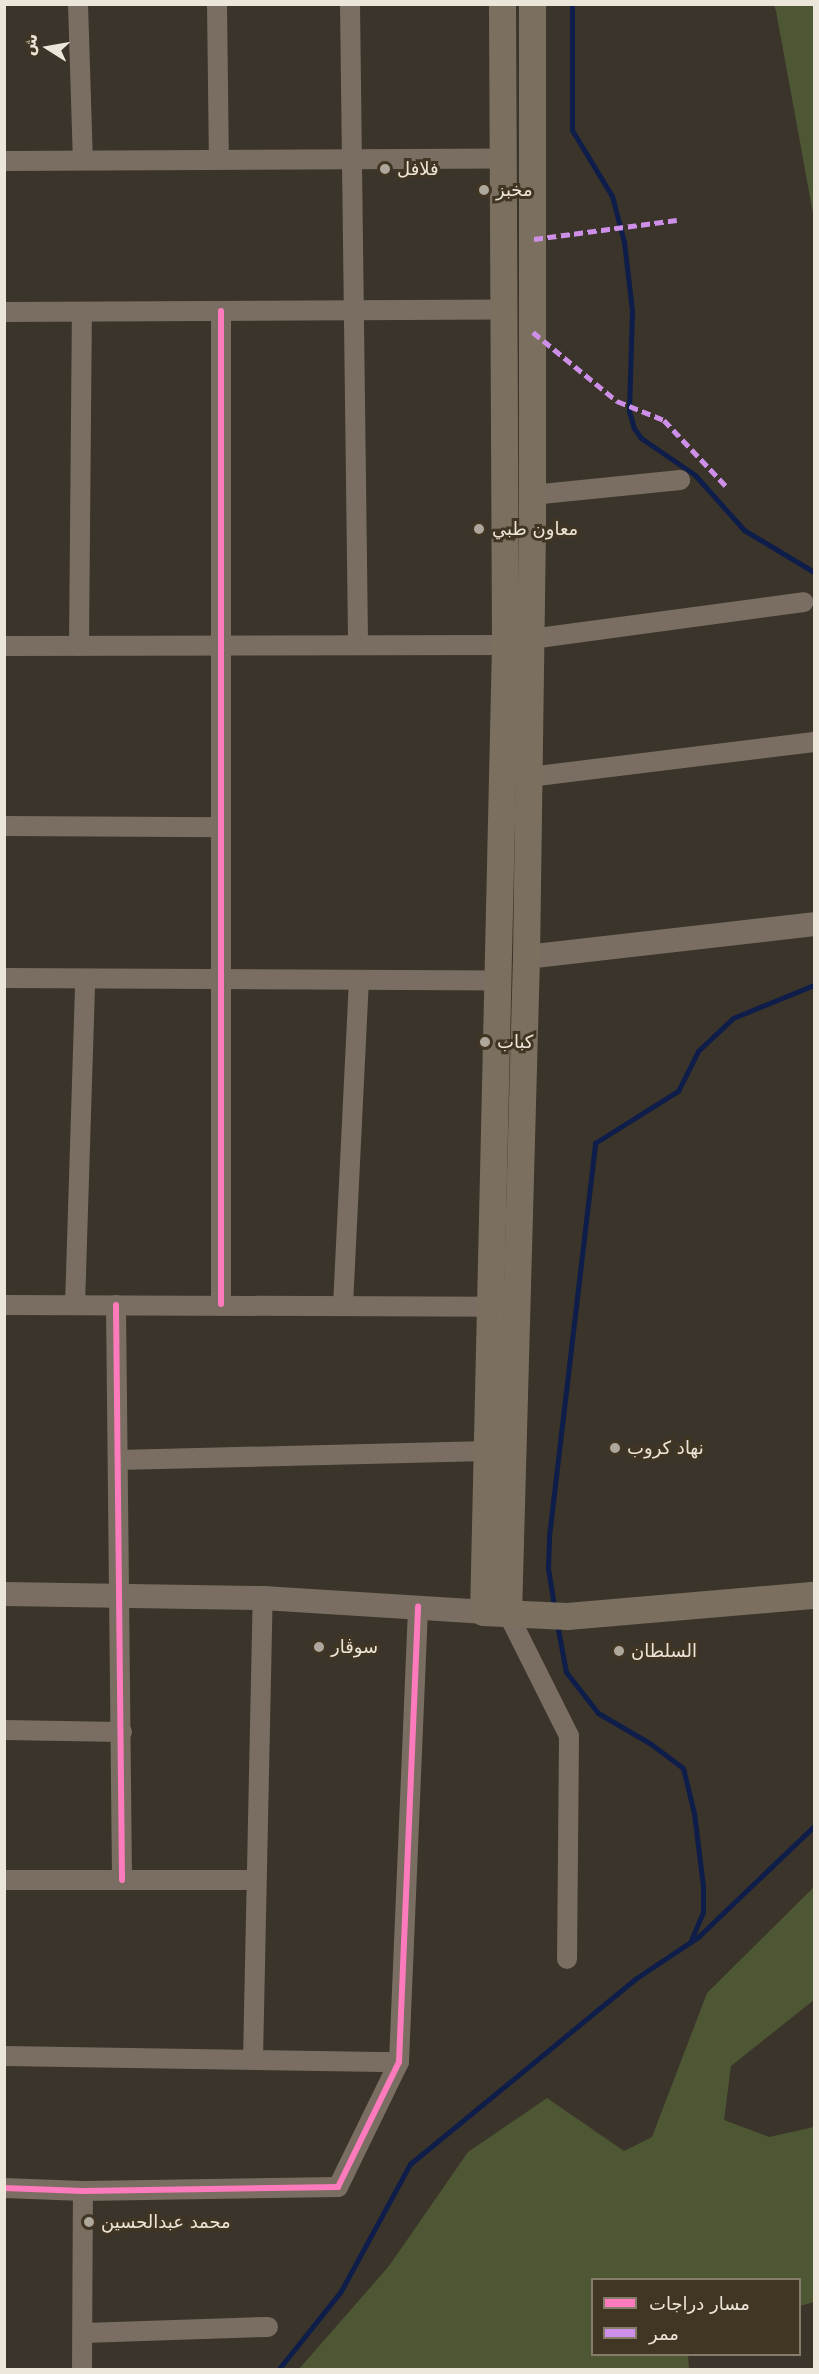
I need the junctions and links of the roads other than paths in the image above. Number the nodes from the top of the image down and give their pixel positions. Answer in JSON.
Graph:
{"nodes":[{"id":1,"x":78,"y":4,"type":"edge"},
{"id":2,"x":217,"y":4,"type":"edge"},
{"id":3,"x":350,"y":4,"type":"edge"},
{"id":4,"x":502,"y":4,"type":"edge"},
{"id":5,"x":532,"y":4,"type":"edge"},
{"id":6,"x":502,"y":158,"type":"junction"},
{"id":7,"x":352,"y":159,"type":"junction"},
{"id":8,"x":83,"y":160,"type":"junction"},
{"id":9,"x":219,"y":160,"type":"junction"},
{"id":10,"x":4,"y":161,"type":"edge"},
{"id":11,"x":501,"y":309,"type":"junction"},
{"id":12,"x":353,"y":310,"type":"junction"},
{"id":13,"x":221,"y":311,"type":"junction"},
{"id":14,"x":4,"y":312,"type":"edge"},
{"id":15,"x":82,"y":312,"type":"junction"},
{"id":16,"x":680,"y":480,"type":"dead end"},
{"id":17,"x":532,"y":495,"type":"junction"},
{"id":18,"x":504,"y":540,"type":"junction"},
{"id":19,"x":532,"y":540,"type":"junction"},
{"id":20,"x":804,"y":602,"type":"dead end"},
{"id":21,"x":518,"y":642,"type":"junction"},
{"id":22,"x":221,"y":645,"type":"junction"},
{"id":23,"x":358,"y":645,"type":"junction"},
{"id":24,"x":4,"y":646,"type":"edge"},
{"id":25,"x":79,"y":646,"type":"junction"},
{"id":26,"x":814,"y":742,"type":"edge"},
{"id":27,"x":529,"y":777,"type":"junction"},
{"id":28,"x":4,"y":826,"type":"edge"},
{"id":29,"x":221,"y":827,"type":"junction"},
{"id":30,"x":814,"y":924,"type":"edge"},
{"id":31,"x":526,"y":957,"type":"junction"},
{"id":32,"x":4,"y":978,"type":"edge"},
{"id":33,"x":85,"y":979,"type":"junction"},
{"id":34,"x":221,"y":980,"type":"junction"},
{"id":35,"x":359,"y":980,"type":"junction"},
{"id":36,"x":498,"y":981,"type":"junction"},
{"id":37,"x":221,"y":1304,"type":"junction"},
{"id":38,"x":4,"y":1305,"type":"edge"},
{"id":39,"x":75,"y":1305,"type":"junction"},
{"id":40,"x":116,"y":1305,"type":"junction"},
{"id":41,"x":342,"y":1306,"type":"junction"},
{"id":42,"x":492,"y":1307,"type":"junction"},
{"id":43,"x":118,"y":1460,"type":"junction"},
{"id":44,"x":495,"y":1466,"type":"junction"},
{"id":45,"x":4,"y":1594,"type":"edge"},
{"id":46,"x":814,"y":1595,"type":"edge"},
{"id":47,"x":122,"y":1597,"type":"junction"},
{"id":48,"x":263,"y":1598,"type":"junction"},
{"id":49,"x":418,"y":1606,"type":"junction"},
{"id":50,"x":495,"y":1613,"type":"junction"},
{"id":51,"x":4,"y":1730,"type":"edge"},
{"id":52,"x":122,"y":1732,"type":"junction"},
{"id":53,"x":4,"y":1880,"type":"edge"},
{"id":54,"x":122,"y":1880,"type":"junction"},
{"id":55,"x":256,"y":1880,"type":"junction"},
{"id":56,"x":567,"y":1959,"type":"dead end"},
{"id":57,"x":4,"y":2056,"type":"edge"},
{"id":58,"x":253,"y":2060,"type":"junction"},
{"id":59,"x":399,"y":2062,"type":"junction"},
{"id":60,"x":4,"y":2188,"type":"edge"},
{"id":61,"x":83,"y":2191,"type":"junction"},
{"id":62,"x":268,"y":2327,"type":"dead end"},
{"id":63,"x":84,"y":2333,"type":"junction"},
{"id":64,"x":82,"y":2370,"type":"edge"}],
"edges":[{"from":1,"to":8,"type":"street"},
{"from":2,"to":9,"type":"street"},
{"from":3,"to":7,"type":"street"},
{"from":4,"to":6,"type":"main road"},
{"from":5,"to":17,"type":"main road"},
{"from":6,"to":7,"type":"street"},
{"from":6,"to":11,"type":"main road"},
{"from":7,"to":9,"type":"street"},
{"from":7,"to":12,"type":"street"},
{"from":8,"to":9,"type":"street"},
{"from":8,"to":10,"type":"street"},
{"from":11,"to":12,"type":"street"},
{"from":11,"to":18,"type":"main road"},
{"from":12,"to":13,"type":"street"},
{"from":12,"to":23,"type":"street"},
{"from":13,"to":15,"type":"street"},
{"from":13,"to":22,"type":"street"},
{"from":14,"to":15,"type":"street"},
{"from":15,"to":25,"type":"street"},
{"from":16,"to":17,"type":"street"},
{"from":17,"to":19,"type":"main road"},
{"from":18,"to":19,"type":"main road"},
{"from":18,"to":21,"type":"main road"},
{"from":19,"to":21,"type":"main road"},
{"from":20,"to":21,"type":"street"},
{"from":21,"to":23,"type":"street"},
{"from":21,"to":27,"type":"main road"},
{"from":21,"to":36,"type":"main road"},
{"from":22,"to":23,"type":"street"},
{"from":22,"to":25,"type":"street"},
{"from":22,"to":29,"type":"street"},
{"from":24,"to":25,"type":"street"},
{"from":26,"to":27,"type":"street"},
{"from":27,"to":31,"type":"main road"},
{"from":28,"to":29,"type":"street"},
{"from":29,"to":34,"type":"street"},
{"from":30,"to":31,"type":"street"},
{"from":31,"to":44,"type":"main road"},
{"from":32,"to":33,"type":"street"},
{"from":33,"to":34,"type":"street"},
{"from":33,"to":39,"type":"street"},
{"from":34,"to":35,"type":"street"},
{"from":34,"to":37,"type":"street"},
{"from":35,"to":36,"type":"street"},
{"from":35,"to":41,"type":"street"},
{"from":36,"to":42,"type":"main road"},
{"from":37,"to":40,"type":"street"},
{"from":37,"to":41,"type":"street"},
{"from":38,"to":39,"type":"street"},
{"from":39,"to":40,"type":"street"},
{"from":40,"to":43,"type":"street"},
{"from":41,"to":42,"type":"street"},
{"from":42,"to":44,"type":"main road"},
{"from":43,"to":44,"type":"street"},
{"from":43,"to":47,"type":"street"},
{"from":44,"to":50,"type":"main road"},
{"from":45,"to":47,"type":"street"},
{"from":46,"to":50,"type":"main road"},
{"from":47,"to":48,"type":"street"},
{"from":47,"to":52,"type":"street"},
{"from":48,"to":49,"type":"street"},
{"from":48,"to":55,"type":"street"},
{"from":49,"to":50,"type":"street"},
{"from":49,"to":59,"type":"street"},
{"from":50,"to":56,"type":"street"},
{"from":51,"to":52,"type":"street"},
{"from":52,"to":54,"type":"street"},
{"from":53,"to":54,"type":"street"},
{"from":54,"to":55,"type":"street"},
{"from":55,"to":58,"type":"street"},
{"from":57,"to":58,"type":"street"},
{"from":58,"to":59,"type":"street"},
{"from":59,"to":61,"type":"street"},
{"from":60,"to":61,"type":"street"},
{"from":61,"to":63,"type":"street"},
{"from":62,"to":63,"type":"street"},
{"from":63,"to":64,"type":"street"}]}
